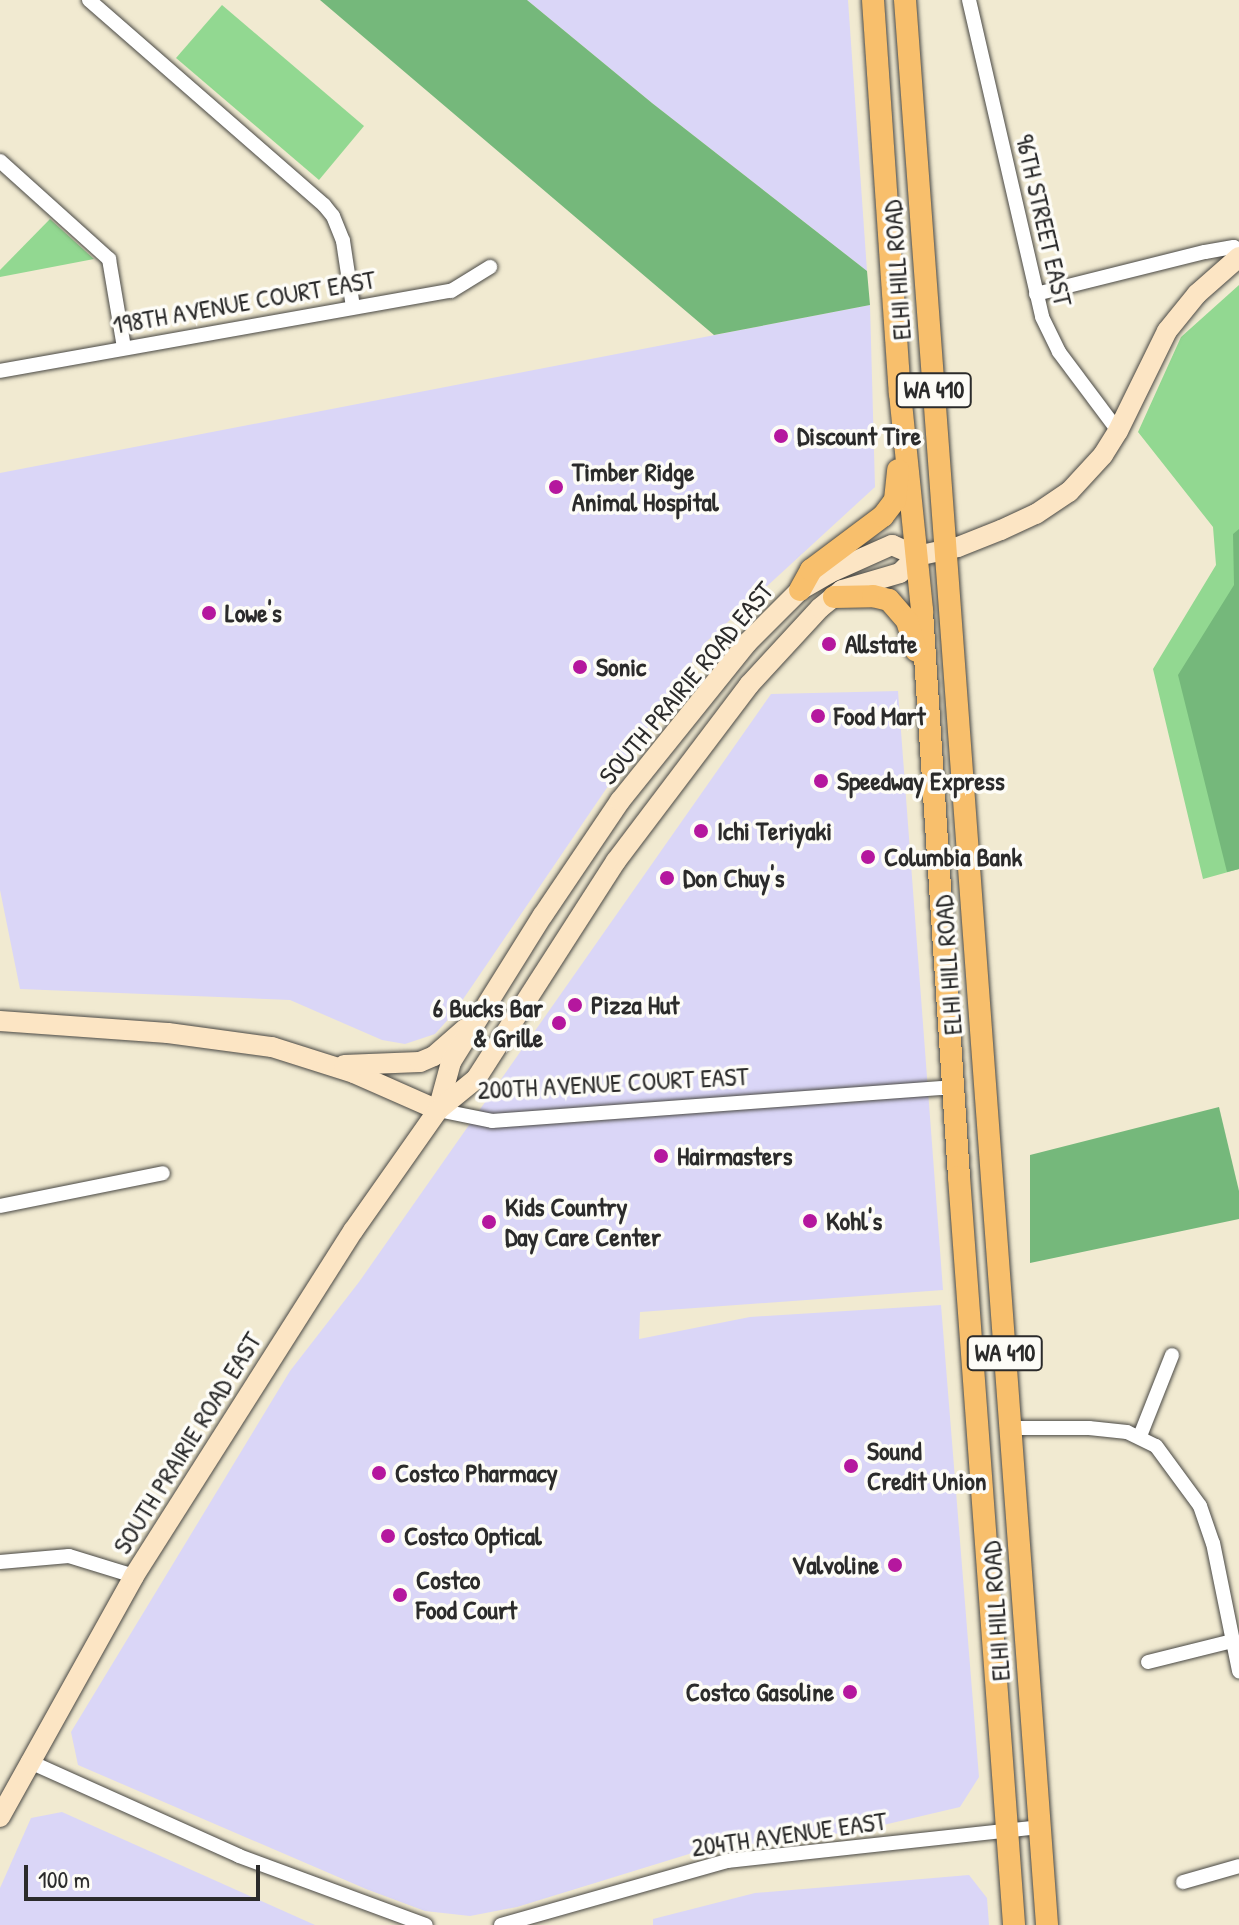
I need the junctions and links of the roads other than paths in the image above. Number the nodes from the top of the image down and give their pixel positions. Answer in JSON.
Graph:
{"nodes":[{"id":1,"x":89,"y":0,"type":"edge"},
{"id":2,"x":873,"y":0,"type":"edge"},
{"id":3,"x":905,"y":0,"type":"edge"},
{"id":4,"x":969,"y":0,"type":"edge"},
{"id":5,"x":0,"y":161,"type":"edge"},
{"id":6,"x":1239,"y":250,"type":"edge"},
{"id":7,"x":1239,"y":257,"type":"edge"},
{"id":8,"x":490,"y":267,"type":"dead end"},
{"id":9,"x":1036,"y":294,"type":"junction"},
{"id":10,"x":353,"y":307,"type":"junction"},
{"id":11,"x":124,"y":348,"type":"junction"},
{"id":12,"x":0,"y":371,"type":"edge"},
{"id":13,"x":900,"y":393,"type":"junction"},
{"id":14,"x":1118,"y":431,"type":"junction"},
{"id":15,"x":946,"y":549,"type":"junction"},
{"id":16,"x":917,"y":556,"type":"junction"},
{"id":17,"x":800,"y":590,"type":"junction"},
{"id":18,"x":834,"y":597,"type":"junction"},
{"id":19,"x":929,"y":732,"type":"junction"},
{"id":20,"x":477,"y":1019,"type":"junction"},
{"id":21,"x":0,"y":1021,"type":"edge"},
{"id":22,"x":329,"y":1065,"type":"junction"},
{"id":23,"x":954,"y":1087,"type":"junction"},
{"id":24,"x":438,"y":1110,"type":"junction"},
{"id":25,"x":163,"y":1173,"type":"dead end"},
{"id":26,"x":0,"y":1206,"type":"edge"},
{"id":27,"x":1172,"y":1355,"type":"dead end"},
{"id":28,"x":1010,"y":1428,"type":"junction"},
{"id":29,"x":1140,"y":1436,"type":"junction"},
{"id":30,"x":0,"y":1562,"type":"edge"},
{"id":31,"x":134,"y":1576,"type":"junction"},
{"id":32,"x":1232,"y":1641,"type":"junction"},
{"id":33,"x":1148,"y":1662,"type":"dead end"},
{"id":34,"x":1239,"y":1671,"type":"edge"},
{"id":35,"x":28,"y":1761,"type":"junction"},
{"id":36,"x":0,"y":1817,"type":"edge"},
{"id":37,"x":1041,"y":1827,"type":"junction"},
{"id":38,"x":1008,"y":1831,"type":"junction"},
{"id":39,"x":1239,"y":1866,"type":"edge"},
{"id":40,"x":1183,"y":1882,"type":"dead end"},
{"id":41,"x":426,"y":1925,"type":"edge"},
{"id":42,"x":501,"y":1925,"type":"edge"},
{"id":43,"x":1014,"y":1925,"type":"edge"},
{"id":44,"x":1047,"y":1925,"type":"edge"}],
"edges":[{"from":1,"to":10,"type":"street"},
{"from":2,"to":13,"type":"main road","name":"ELHI HILL ROAD","number":"WA 410"},
{"from":3,"to":15,"type":"main road","name":"ELHI HILL ROAD","number":"WA 410"},
{"from":4,"to":9,"type":"street","name":"96TH STREET EAST"},
{"from":5,"to":11,"type":"street"},
{"from":6,"to":9,"type":"street"},
{"from":7,"to":14,"type":"main road"},
{"from":8,"to":10,"type":"street","name":"198TH AVENUE COURT EAST"},
{"from":9,"to":14,"type":"street","name":"96TH STREET EAST"},
{"from":10,"to":11,"type":"street","name":"198TH AVENUE COURT EAST"},
{"from":11,"to":12,"type":"street","name":"198TH AVENUE COURT EAST"},
{"from":13,"to":16,"type":"main road","name":"ELHI HILL ROAD","number":"WA 410"},
{"from":13,"to":17,"type":"main road"},
{"from":14,"to":15,"type":"main road"},
{"from":15,"to":16,"type":"main road"},
{"from":15,"to":28,"type":"main road","name":"ELHI HILL ROAD","number":"WA 410"},
{"from":16,"to":17,"type":"main road","name":"SOUTH PRAIRIE ROAD EAST"},
{"from":16,"to":18,"type":"main road","name":"SOUTH PRAIRIE ROAD EAST"},
{"from":16,"to":19,"type":"main road","name":"ELHI HILL ROAD","number":"WA 410"},
{"from":17,"to":20,"type":"main road","name":"SOUTH PRAIRIE ROAD EAST"},
{"from":18,"to":19,"type":"main road"},
{"from":18,"to":24,"type":"main road","name":"SOUTH PRAIRIE ROAD EAST"},
{"from":19,"to":23,"type":"main road","name":"ELHI HILL ROAD","number":"WA 410"},
{"from":20,"to":22,"type":"main road"},
{"from":20,"to":24,"type":"main road","name":"SOUTH PRAIRIE ROAD EAST"},
{"from":21,"to":22,"type":"main road","name":"200TH AVENUE COURT EAST"},
{"from":22,"to":24,"type":"main road","name":"200TH AVENUE COURT EAST"},
{"from":23,"to":24,"type":"street","name":"200TH AVENUE COURT EAST"},
{"from":23,"to":38,"type":"main road","name":"ELHI HILL ROAD","number":"WA 410"},
{"from":24,"to":31,"type":"main road","name":"SOUTH PRAIRIE ROAD EAST"},
{"from":25,"to":26,"type":"street"},
{"from":27,"to":29,"type":"street"},
{"from":28,"to":29,"type":"street"},
{"from":28,"to":37,"type":"main road","name":"ELHI HILL ROAD","number":"WA 410"},
{"from":29,"to":32,"type":"street"},
{"from":30,"to":31,"type":"street"},
{"from":31,"to":35,"type":"main road","name":"SOUTH PRAIRIE ROAD EAST"},
{"from":32,"to":33,"type":"street"},
{"from":32,"to":34,"type":"street"},
{"from":35,"to":36,"type":"main road","name":"SOUTH PRAIRIE ROAD EAST"},
{"from":35,"to":41,"type":"street"},
{"from":37,"to":38,"type":"street","name":"204TH AVENUE EAST"},
{"from":37,"to":44,"type":"main road","name":"ELHI HILL ROAD","number":"WA 410"},
{"from":38,"to":42,"type":"street","name":"204TH AVENUE EAST"},
{"from":38,"to":43,"type":"main road","name":"ELHI HILL ROAD","number":"WA 410"},
{"from":39,"to":40,"type":"street"}]}
